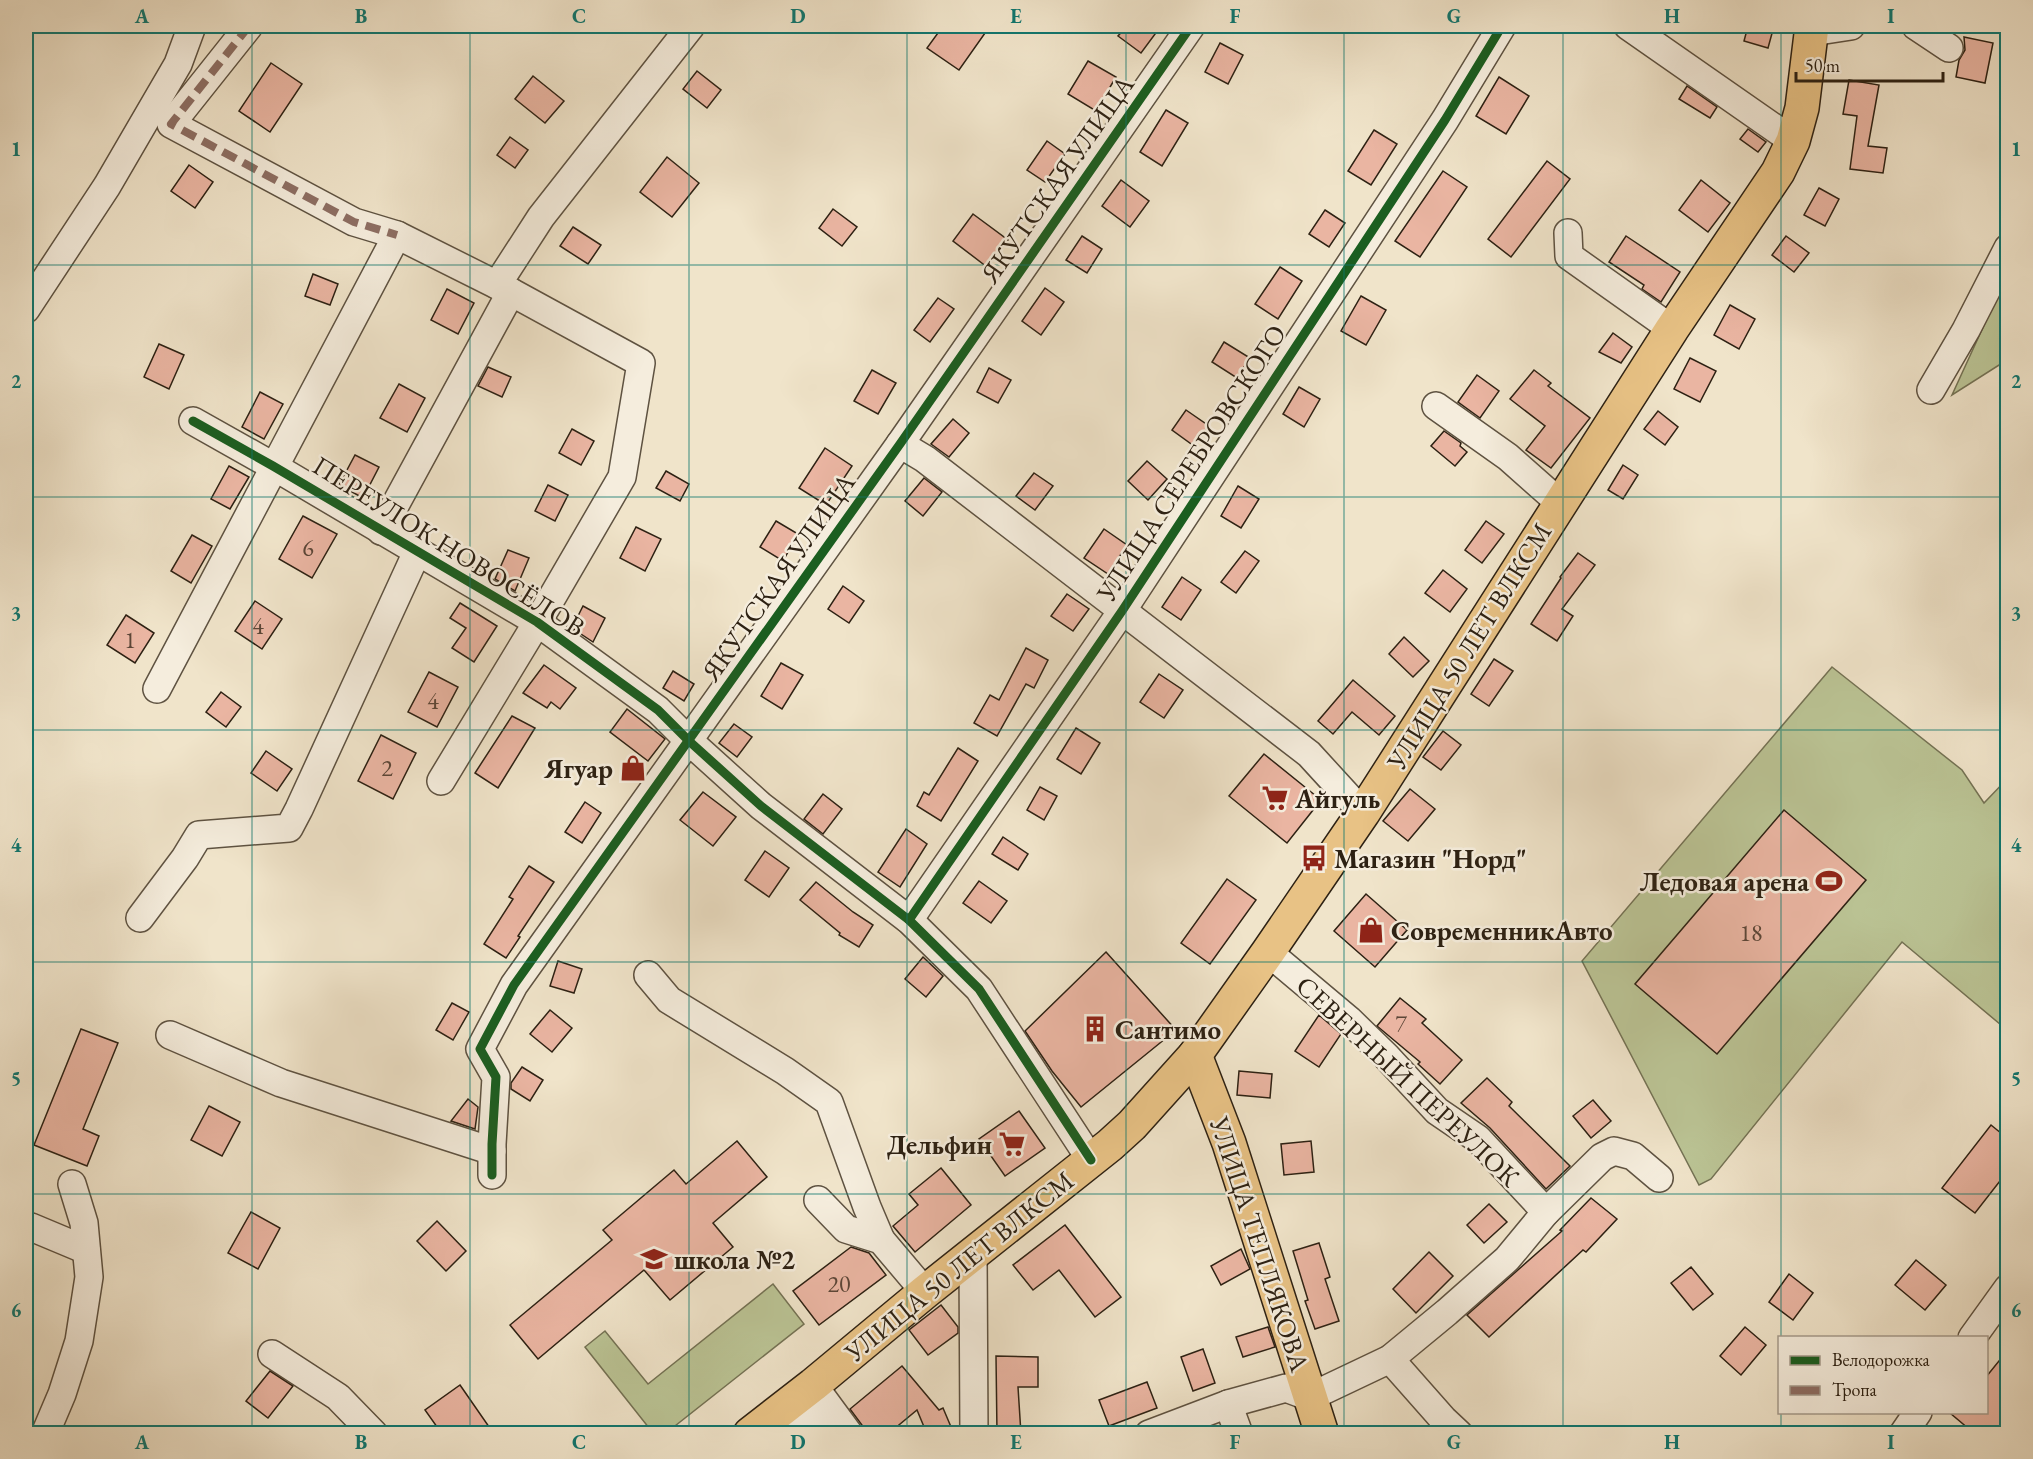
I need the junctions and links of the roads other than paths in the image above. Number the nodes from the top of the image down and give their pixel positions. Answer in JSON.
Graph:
{"nodes":[{"id":1,"x":192,"y":26,"type":"edge"},
{"id":2,"x":249,"y":26,"type":"edge"},
{"id":3,"x":691,"y":26,"type":"edge"},
{"id":4,"x":1191,"y":26,"type":"edge"},
{"id":5,"x":1502,"y":26,"type":"edge"},
{"id":6,"x":1628,"y":26,"type":"edge"},
{"id":7,"x":1851,"y":26,"type":"edge"},
{"id":8,"x":1916,"y":26,"type":"edge"},
{"id":9,"x":1812,"y":29,"type":"edge"},
{"id":10,"x":1949,"y":48,"type":"dead end"},
{"id":11,"x":1793,"y":141,"type":"junction"},
{"id":12,"x":1568,"y":233,"type":"dead end"},
{"id":13,"x":397,"y":235,"type":"junction"},
{"id":14,"x":2007,"y":248,"type":"edge"},
{"id":15,"x":504,"y":289,"type":"junction"},
{"id":16,"x":26,"y":309,"type":"edge"},
{"id":17,"x":1672,"y":329,"type":"junction"},
{"id":18,"x":1931,"y":390,"type":"dead end"},
{"id":19,"x":1436,"y":406,"type":"dead end"},
{"id":20,"x":193,"y":421,"type":"dead end"},
{"id":21,"x":900,"y":444,"type":"junction"},
{"id":22,"x":273,"y":465,"type":"junction"},
{"id":23,"x":1560,"y":502,"type":"junction"},
{"id":24,"x":381,"y":531,"type":"junction"},
{"id":25,"x":417,"y":552,"type":"junction"},
{"id":26,"x":1122,"y":611,"type":"junction"},
{"id":27,"x":537,"y":622,"type":"junction"},
{"id":28,"x":157,"y":689,"type":"dead end"},
{"id":29,"x":689,"y":741,"type":"junction"},
{"id":30,"x":441,"y":781,"type":"dead end"},
{"id":31,"x":1363,"y":813,"type":"junction"},
{"id":32,"x":140,"y":918,"type":"dead end"},
{"id":33,"x":909,"y":920,"type":"junction"},
{"id":34,"x":1268,"y":952,"type":"junction"},
{"id":35,"x":648,"y":975,"type":"dead end"},
{"id":36,"x":170,"y":1035,"type":"dead end"},
{"id":37,"x":1196,"y":1055,"type":"junction"},
{"id":38,"x":1091,"y":1160,"type":"junction"},
{"id":39,"x":1659,"y":1178,"type":"dead end"},
{"id":40,"x":72,"y":1184,"type":"dead end"},
{"id":41,"x":818,"y":1200,"type":"dead end"},
{"id":42,"x":1546,"y":1212,"type":"junction"},
{"id":43,"x":26,"y":1227,"type":"edge"},
{"id":44,"x":881,"y":1240,"type":"junction"},
{"id":45,"x":86,"y":1250,"type":"junction"},
{"id":46,"x":973,"y":1255,"type":"junction"},
{"id":47,"x":2007,"y":1288,"type":"edge"},
{"id":48,"x":924,"y":1292,"type":"junction"},
{"id":49,"x":1973,"y":1336,"type":"edge"},
{"id":50,"x":272,"y":1354,"type":"dead end"},
{"id":51,"x":1390,"y":1359,"type":"junction"},
{"id":52,"x":820,"y":1396,"type":"junction"},
{"id":53,"x":1310,"y":1397,"type":"junction"},
{"id":54,"x":1228,"y":1404,"type":"junction"},
{"id":55,"x":1917,"y":1414,"type":"edge"},
{"id":56,"x":45,"y":1434,"type":"edge"},
{"id":57,"x":374,"y":1434,"type":"edge"},
{"id":58,"x":750,"y":1434,"type":"edge"},
{"id":59,"x":794,"y":1434,"type":"edge"},
{"id":60,"x":849,"y":1434,"type":"edge"},
{"id":61,"x":974,"y":1434,"type":"edge"},
{"id":62,"x":1149,"y":1434,"type":"edge"},
{"id":63,"x":1239,"y":1434,"type":"edge"},
{"id":64,"x":1322,"y":1434,"type":"edge"},
{"id":65,"x":1459,"y":1434,"type":"edge"},
{"id":66,"x":1904,"y":1434,"type":"edge"}],
"edges":[{"from":1,"to":16,"type":"street"},
{"from":2,"to":13,"type":"street"},
{"from":3,"to":15,"type":"street","name":"ПЕРЕУЛОК НОВОСЁЛОВ"},
{"from":4,"to":21,"type":"street","name":"ЯКУТСКАЯ УЛИЦА"},
{"from":5,"to":26,"type":"street","name":"УЛИЦА СЕРЕБРОВСКОГО"},
{"from":6,"to":11,"type":"street"},
{"from":7,"to":9,"type":"street"},
{"from":8,"to":10,"type":"street"},
{"from":9,"to":11,"type":"main road","name":"УЛИЦА 50 ЛЕТ ВЛКСМ"},
{"from":11,"to":17,"type":"main road","name":"УЛИЦА 50 ЛЕТ ВЛКСМ"},
{"from":12,"to":17,"type":"street"},
{"from":13,"to":15,"type":"street"},
{"from":13,"to":22,"type":"street"},
{"from":14,"to":18,"type":"street"},
{"from":15,"to":24,"type":"street","name":"ПЕРЕУЛОК НОВОСЁЛОВ"},
{"from":15,"to":27,"type":"street"},
{"from":17,"to":23,"type":"main road","name":"УЛИЦА 50 ЛЕТ ВЛКСМ"},
{"from":19,"to":23,"type":"street"},
{"from":20,"to":22,"type":"street","name":"ПЕРЕУЛОК НОВОСЁЛОВ"},
{"from":21,"to":26,"type":"street"},
{"from":21,"to":29,"type":"street","name":"ЯКУТСКАЯ УЛИЦА"},
{"from":22,"to":24,"type":"street","name":"ПЕРЕУЛОК НОВОСЁЛОВ"},
{"from":22,"to":28,"type":"street"},
{"from":23,"to":31,"type":"main road","name":"УЛИЦА 50 ЛЕТ ВЛКСМ"},
{"from":24,"to":25,"type":"street","name":"ПЕРЕУЛОК НОВОСЁЛОВ"},
{"from":25,"to":27,"type":"street","name":"ПЕРЕУЛОК НОВОСЁЛОВ"},
{"from":25,"to":32,"type":"street","name":"ПЕРЕУЛОК НОВОСЁЛОВ"},
{"from":26,"to":31,"type":"street"},
{"from":26,"to":33,"type":"street","name":"УЛИЦА СЕРЕБРОВСКОГО"},
{"from":27,"to":29,"type":"street","name":"ПЕРЕУЛОК НОВОСЁЛОВ"},
{"from":27,"to":30,"type":"street"},
{"from":29,"to":33,"type":"street","name":"ПЕРЕУЛОК НОВОСЁЛОВ"},
{"from":29,"to":36,"type":"street","name":"ЯКУТСКАЯ УЛИЦА"},
{"from":31,"to":34,"type":"main road","name":"УЛИЦА 50 ЛЕТ ВЛКСМ"},
{"from":33,"to":38,"type":"street","name":"ПЕРЕУЛОК НОВОСЁЛОВ"},
{"from":34,"to":37,"type":"main road","name":"УЛИЦА 50 ЛЕТ ВЛКСМ"},
{"from":34,"to":42,"type":"street","name":"СЕВЕРНЫЙ ПЕРЕУЛОК"},
{"from":35,"to":44,"type":"street"},
{"from":37,"to":38,"type":"main road","name":"УЛИЦА 50 ЛЕТ ВЛКСМ"},
{"from":37,"to":53,"type":"main road","name":"УЛИЦА ТЕПЛЯКОВА"},
{"from":38,"to":46,"type":"main road","name":"УЛИЦА 50 ЛЕТ ВЛКСМ"},
{"from":39,"to":42,"type":"street"},
{"from":40,"to":45,"type":"street"},
{"from":41,"to":44,"type":"street"},
{"from":42,"to":51,"type":"street"},
{"from":43,"to":45,"type":"street"},
{"from":44,"to":48,"type":"street"},
{"from":45,"to":56,"type":"street"},
{"from":46,"to":48,"type":"main road","name":"УЛИЦА 50 ЛЕТ ВЛКСМ"},
{"from":46,"to":61,"type":"street"},
{"from":47,"to":49,"type":"street"},
{"from":48,"to":52,"type":"main road","name":"УЛИЦА 50 ЛЕТ ВЛКСМ"},
{"from":50,"to":57,"type":"street"},
{"from":51,"to":53,"type":"street"},
{"from":51,"to":65,"type":"street"},
{"from":52,"to":58,"type":"main road","name":"УЛИЦА 50 ЛЕТ ВЛКСМ"},
{"from":52,"to":59,"type":"street"},
{"from":52,"to":60,"type":"street"},
{"from":53,"to":54,"type":"street"},
{"from":53,"to":64,"type":"main road","name":"УЛИЦА ТЕПЛЯКОВА"},
{"from":54,"to":62,"type":"street"},
{"from":54,"to":63,"type":"street"},
{"from":55,"to":66,"type":"street"}]}
